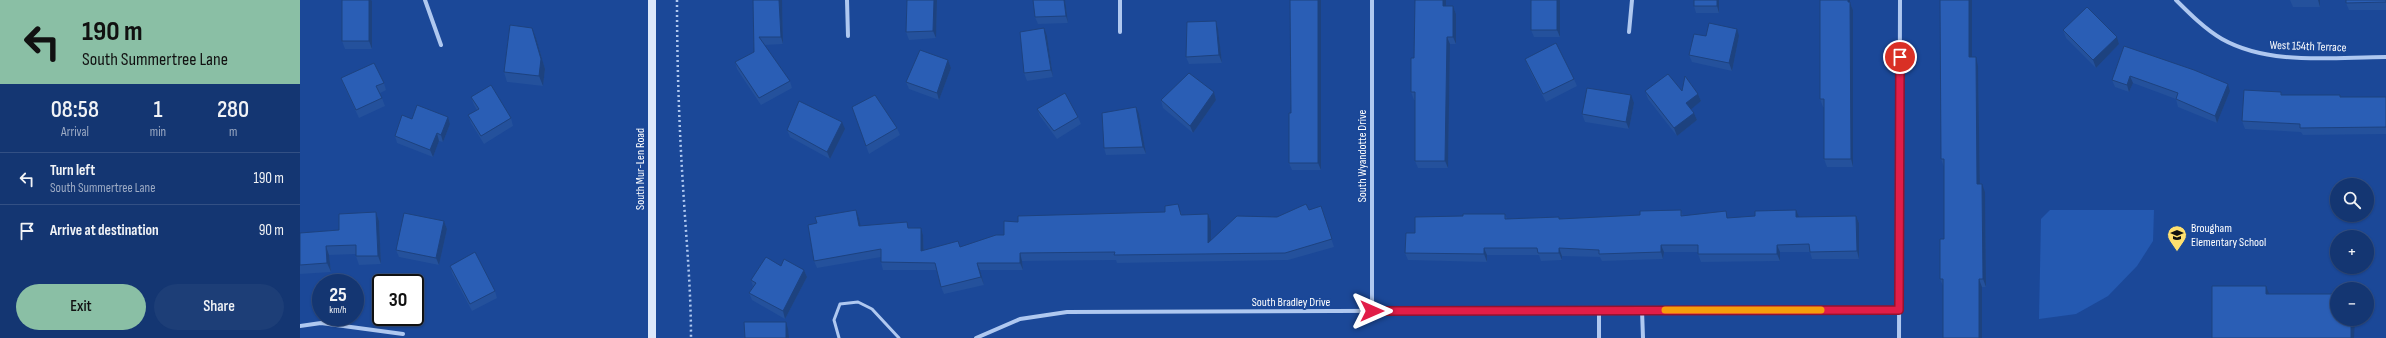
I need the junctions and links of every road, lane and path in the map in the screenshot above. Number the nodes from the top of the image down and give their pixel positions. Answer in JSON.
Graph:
{"nodes":[{"id":1,"x":425,"y":0,"type":"edge"},
{"id":2,"x":652,"y":0,"type":"edge"},
{"id":3,"x":677,"y":0,"type":"edge"},
{"id":4,"x":847,"y":0,"type":"edge"},
{"id":5,"x":1120,"y":0,"type":"edge"},
{"id":6,"x":1372,"y":0,"type":"edge"},
{"id":7,"x":1632,"y":0,"type":"edge"},
{"id":8,"x":1900,"y":0,"type":"edge"},
{"id":9,"x":2176,"y":0,"type":"edge"},
{"id":10,"x":1120,"y":32,"type":"dead end"},
{"id":11,"x":1629,"y":32,"type":"dead end"},
{"id":12,"x":848,"y":36,"type":"dead end"},
{"id":13,"x":441,"y":45,"type":"dead end"},
{"id":14,"x":2386,"y":57,"type":"edge"},
{"id":15,"x":1599,"y":310,"type":"junction"},
{"id":16,"x":1642,"y":310,"type":"junction"},
{"id":17,"x":1899,"y":310,"type":"junction"},
{"id":18,"x":1372,"y":311,"type":"junction"},
{"id":19,"x":300,"y":326,"type":"edge"},
{"id":20,"x":403,"y":334,"type":"dead end"},
{"id":21,"x":652,"y":338,"type":"edge"},
{"id":22,"x":691,"y":338,"type":"edge"},
{"id":23,"x":839,"y":338,"type":"edge"},
{"id":24,"x":899,"y":338,"type":"edge"},
{"id":25,"x":976,"y":338,"type":"edge"},
{"id":26,"x":1599,"y":338,"type":"edge"},
{"id":27,"x":1643,"y":338,"type":"edge"},
{"id":28,"x":1899,"y":338,"type":"edge"}],
"edges":[{"from":1,"to":13,"type":"street"},
{"from":2,"to":21,"type":"main road","name":"South Mur-Len Road"},
{"from":3,"to":22,"type":"path"},
{"from":4,"to":12,"type":"street"},
{"from":5,"to":10,"type":"street"},
{"from":6,"to":18,"type":"street","name":"South Wyandotte Drive"},
{"from":7,"to":11,"type":"street"},
{"from":8,"to":17,"type":"street"},
{"from":9,"to":14,"type":"street","name":"West 154th Terrace"},
{"from":15,"to":16,"type":"street","name":"South Bradley Drive"},
{"from":15,"to":18,"type":"street","name":"South Bradley Drive"},
{"from":15,"to":26,"type":"street"},
{"from":16,"to":17,"type":"street","name":"South Bradley Drive"},
{"from":16,"to":27,"type":"street"},
{"from":17,"to":28,"type":"street"},
{"from":18,"to":25,"type":"street","name":"South Bradley Drive"},
{"from":19,"to":20,"type":"street"},
{"from":23,"to":24,"type":"lane"}]}
